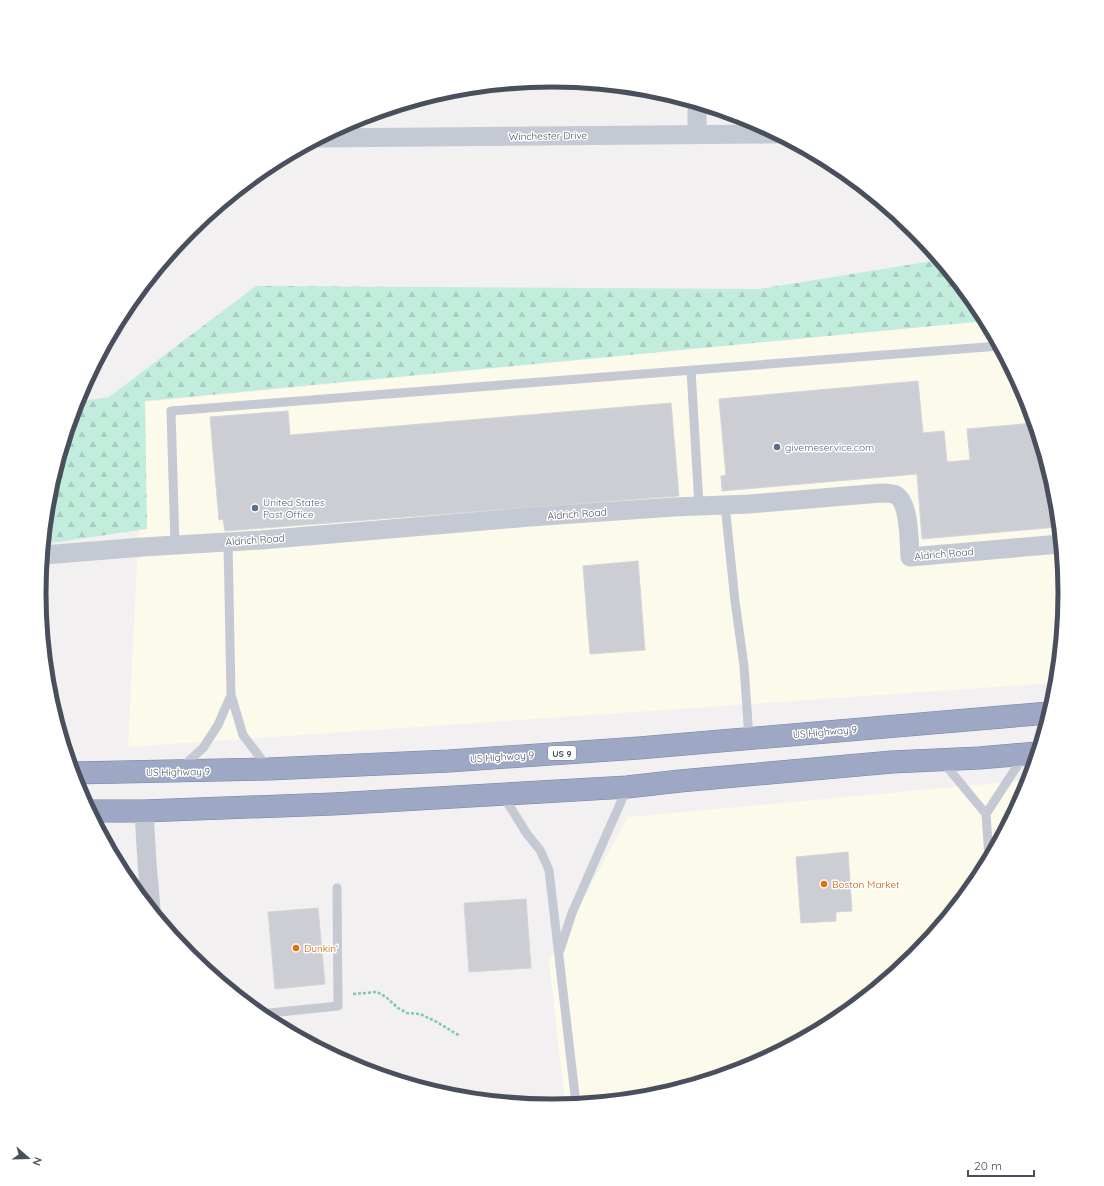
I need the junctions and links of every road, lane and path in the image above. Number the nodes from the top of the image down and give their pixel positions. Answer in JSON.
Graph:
{"nodes":[{"id":1,"x":697,"y":108,"type":"edge"},
{"id":2,"x":697,"y":134,"type":"junction"},
{"id":3,"x":764,"y":134,"type":"edge"},
{"id":4,"x":331,"y":138,"type":"edge"},
{"id":5,"x":994,"y":346,"type":"edge"},
{"id":6,"x":691,"y":370,"type":"junction"},
{"id":7,"x":725,"y":505,"type":"junction"},
{"id":8,"x":699,"y":506,"type":"junction"},
{"id":9,"x":228,"y":542,"type":"junction"},
{"id":10,"x":1056,"y":544,"type":"edge"},
{"id":11,"x":175,"y":545,"type":"junction"},
{"id":12,"x":47,"y":555,"type":"edge"},
{"id":13,"x":231,"y":695,"type":"junction"},
{"id":14,"x":1043,"y":713,"type":"edge"},
{"id":15,"x":749,"y":738,"type":"junction"},
{"id":16,"x":1031,"y":753,"type":"edge"},
{"id":17,"x":941,"y":760,"type":"junction"},
{"id":18,"x":269,"y":769,"type":"junction"},
{"id":19,"x":177,"y":772,"type":"junction"},
{"id":20,"x":80,"y":773,"type":"edge"},
{"id":21,"x":628,"y":787,"type":"junction"},
{"id":22,"x":502,"y":794,"type":"junction"},
{"id":23,"x":95,"y":811,"type":"edge"},
{"id":24,"x":144,"y":811,"type":"junction"},
{"id":25,"x":986,"y":814,"type":"junction"},
{"id":26,"x":988,"y":849,"type":"edge"},
{"id":27,"x":337,"y":888,"type":"dead end"},
{"id":28,"x":150,"y":900,"type":"edge"},
{"id":29,"x":559,"y":953,"type":"junction"},
{"id":30,"x":338,"y":995,"type":"junction"},
{"id":31,"x":270,"y":1013,"type":"edge"},
{"id":32,"x":460,"y":1036,"type":"dead end"},
{"id":33,"x":575,"y":1098,"type":"edge"}],
"edges":[{"from":1,"to":2,"type":"street"},
{"from":2,"to":3,"type":"street","name":"Winchester Drive"},
{"from":2,"to":4,"type":"street","name":"Winchester Drive"},
{"from":5,"to":6,"type":"lane"},
{"from":6,"to":8,"type":"lane"},
{"from":6,"to":11,"type":"lane"},
{"from":7,"to":8,"type":"street","name":"Aldrich Road"},
{"from":7,"to":10,"type":"street","name":"Aldrich Road"},
{"from":7,"to":15,"type":"lane"},
{"from":8,"to":9,"type":"street","name":"Aldrich Road"},
{"from":9,"to":11,"type":"street","name":"Aldrich Road"},
{"from":9,"to":13,"type":"lane"},
{"from":11,"to":12,"type":"street","name":"Aldrich Road"},
{"from":13,"to":18,"type":"lane"},
{"from":13,"to":19,"type":"lane"},
{"from":14,"to":15,"type":"highway","name":"US Highway 9","number":"US 9"},
{"from":15,"to":18,"type":"highway","name":"US Highway 9","number":"US 9"},
{"from":16,"to":17,"type":"highway"},
{"from":16,"to":25,"type":"lane"},
{"from":17,"to":21,"type":"highway"},
{"from":17,"to":25,"type":"lane"},
{"from":18,"to":19,"type":"highway","name":"US Highway 9","number":"US 9"},
{"from":19,"to":20,"type":"highway","name":"US Highway 9","number":"US 9"},
{"from":21,"to":22,"type":"highway"},
{"from":21,"to":29,"type":"lane"},
{"from":22,"to":24,"type":"highway"},
{"from":22,"to":29,"type":"lane"},
{"from":23,"to":24,"type":"highway"},
{"from":24,"to":28,"type":"street"},
{"from":25,"to":26,"type":"lane"},
{"from":27,"to":30,"type":"lane"},
{"from":29,"to":33,"type":"lane"},
{"from":30,"to":31,"type":"lane"},
{"from":30,"to":32,"type":"path"}]}
